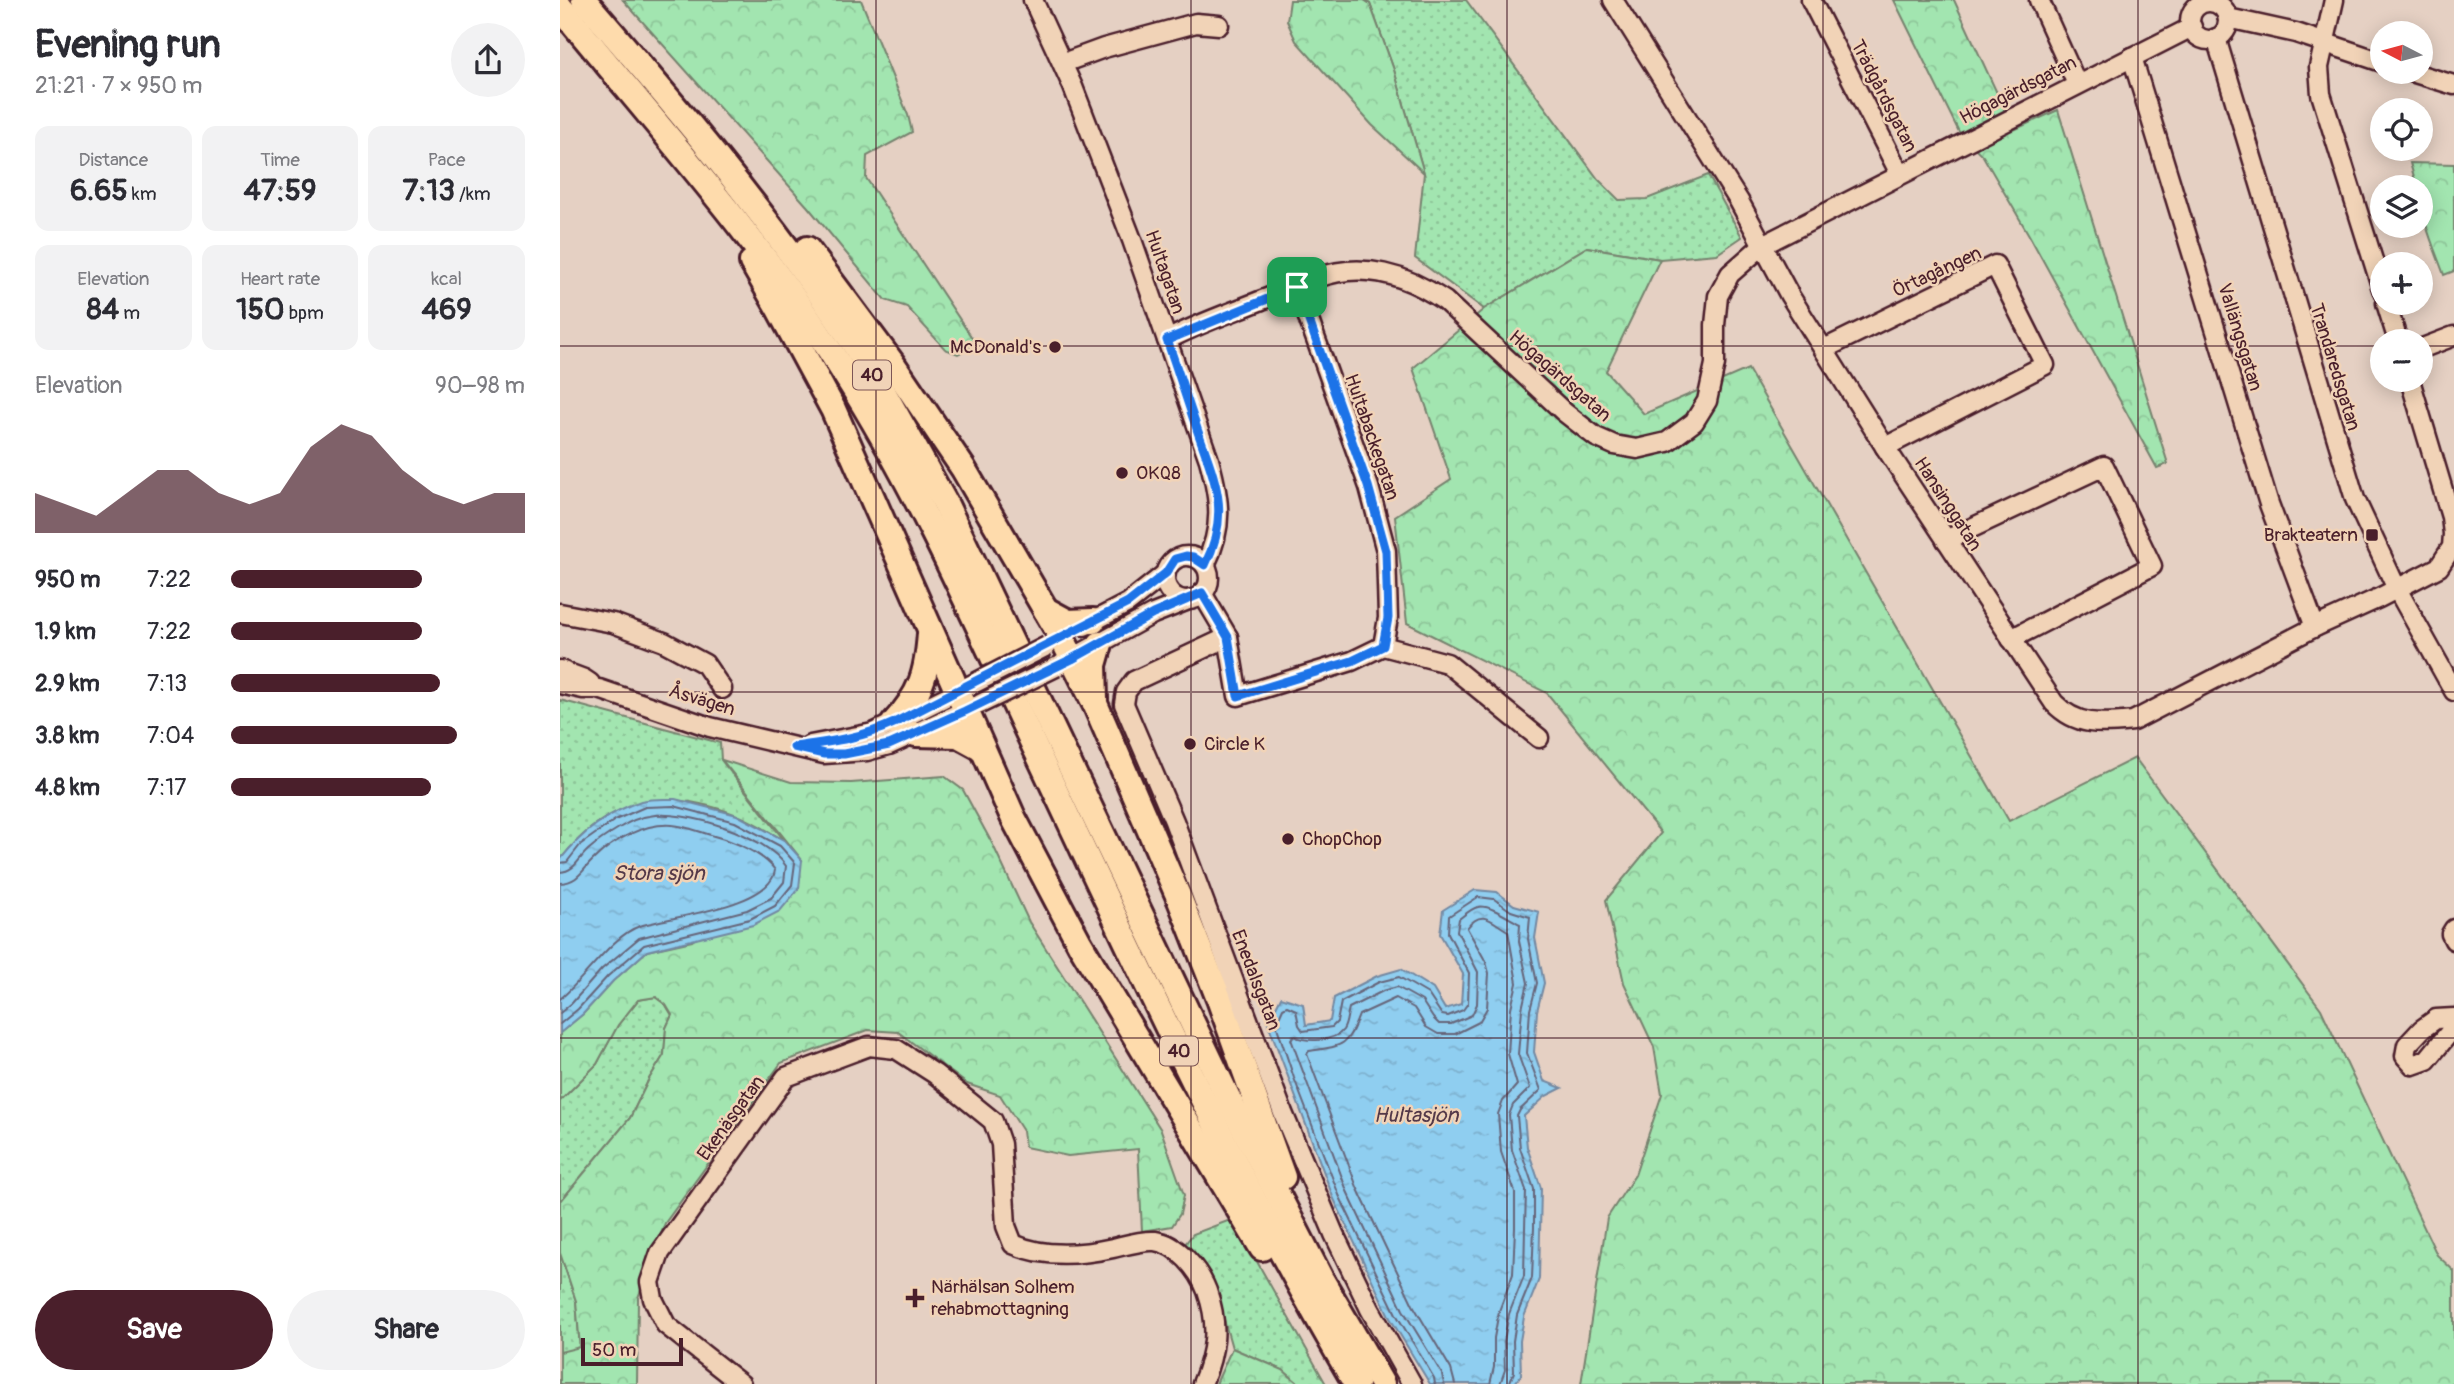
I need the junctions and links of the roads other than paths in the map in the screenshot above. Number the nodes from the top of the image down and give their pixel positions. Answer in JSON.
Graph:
{"nodes":[{"id":1,"x":584,"y":0,"type":"edge"},
{"id":2,"x":1033,"y":0,"type":"edge"},
{"id":3,"x":1613,"y":0,"type":"edge"},
{"id":4,"x":1811,"y":0,"type":"edge"},
{"id":5,"x":2039,"y":0,"type":"edge"},
{"id":6,"x":2334,"y":0,"type":"edge"},
{"id":7,"x":2203,"y":1,"type":"edge"},
{"id":8,"x":560,"y":7,"type":"edge"},
{"id":9,"x":2228,"y":18,"type":"junction"},
{"id":10,"x":1219,"y":24,"type":"dead end"},
{"id":11,"x":2192,"y":27,"type":"junction"},
{"id":12,"x":2216,"y":38,"type":"junction"},
{"id":13,"x":2324,"y":42,"type":"junction"},
{"id":14,"x":2132,"y":57,"type":"junction"},
{"id":15,"x":2370,"y":58,"type":"edge"},
{"id":16,"x":1063,"y":63,"type":"junction"},
{"id":17,"x":2433,"y":79,"type":"edge"},
{"id":18,"x":2077,"y":84,"type":"junction"},
{"id":19,"x":2454,"y":85,"type":"edge"},
{"id":20,"x":703,"y":139,"type":"junction"},
{"id":21,"x":1900,"y":174,"type":"junction"},
{"id":22,"x":716,"y":193,"type":"junction"},
{"id":23,"x":1763,"y":245,"type":"junction"},
{"id":24,"x":2370,"y":252,"type":"edge"},
{"id":25,"x":1297,"y":287,"type":"junction"},
{"id":26,"x":2454,"y":336,"type":"edge"},
{"id":27,"x":1167,"y":340,"type":"junction"},
{"id":28,"x":2433,"y":344,"type":"edge"},
{"id":29,"x":1824,"y":349,"type":"junction"},
{"id":30,"x":2414,"y":392,"type":"edge"},
{"id":31,"x":1885,"y":447,"type":"junction"},
{"id":32,"x":1946,"y":540,"type":"junction"},
{"id":33,"x":1205,"y":565,"type":"junction"},
{"id":34,"x":1166,"y":573,"type":"junction"},
{"id":35,"x":2397,"y":589,"type":"junction"},
{"id":36,"x":1196,"y":596,"type":"junction"},
{"id":37,"x":1046,"y":610,"type":"junction"},
{"id":38,"x":560,"y":613,"type":"edge"},
{"id":39,"x":2315,"y":627,"type":"junction"},
{"id":40,"x":1096,"y":632,"type":"junction"},
{"id":41,"x":930,"y":634,"type":"junction"},
{"id":42,"x":1228,"y":637,"type":"junction"},
{"id":43,"x":2011,"y":639,"type":"junction"},
{"id":44,"x":1383,"y":646,"type":"junction"},
{"id":45,"x":1059,"y":652,"type":"junction"},
{"id":46,"x":560,"y":670,"type":"edge"},
{"id":47,"x":560,"y":684,"type":"edge"},
{"id":48,"x":722,"y":688,"type":"dead end"},
{"id":49,"x":2454,"y":691,"type":"edge"},
{"id":50,"x":560,"y":692,"type":"edge"},
{"id":51,"x":606,"y":692,"type":"junction"},
{"id":52,"x":968,"y":698,"type":"junction"},
{"id":53,"x":1096,"y":706,"type":"junction"},
{"id":54,"x":905,"y":729,"type":"junction"},
{"id":55,"x":1539,"y":738,"type":"dead end"},
{"id":56,"x":980,"y":747,"type":"junction"},
{"id":57,"x":2454,"y":929,"type":"edge"},
{"id":58,"x":2454,"y":940,"type":"edge"},
{"id":59,"x":2454,"y":1018,"type":"edge"},
{"id":60,"x":2454,"y":1027,"type":"edge"},
{"id":61,"x":1321,"y":1279,"type":"junction"},
{"id":62,"x":1355,"y":1382,"type":"edge"},
{"id":63,"x":741,"y":1384,"type":"edge"},
{"id":64,"x":1202,"y":1384,"type":"edge"},
{"id":65,"x":1382,"y":1384,"type":"edge"},
{"id":66,"x":1412,"y":1384,"type":"edge"}],
"edges":[{"from":1,"to":20,"type":"highway","number":"40"},
{"from":2,"to":16,"type":"street","name":"Hultagatan"},
{"from":3,"to":23,"type":"street","name":"Hansinggatan"},
{"from":4,"to":21,"type":"street","name":"Trädgårdsgatan"},
{"from":5,"to":18,"type":"street"},
{"from":6,"to":13,"type":"street"},
{"from":7,"to":9,"type":"street"},
{"from":7,"to":11,"type":"street"},
{"from":8,"to":22,"type":"highway","number":"40"},
{"from":9,"to":12,"type":"street"},
{"from":9,"to":13,"type":"street"},
{"from":10,"to":16,"type":"street"},
{"from":11,"to":12,"type":"street"},
{"from":11,"to":14,"type":"street","name":"Högagärdsgatan"},
{"from":12,"to":35,"type":"street","name":"Trandaredsgatan"},
{"from":13,"to":15,"type":"street"},
{"from":13,"to":24,"type":"street"},
{"from":14,"to":18,"type":"street","name":"Högagärdsgatan"},
{"from":14,"to":39,"type":"street","name":"Vallängsgatan"},
{"from":16,"to":27,"type":"street","name":"Hultagatan"},
{"from":17,"to":19,"type":"street"},
{"from":18,"to":21,"type":"street","name":"Högagärdsgatan"},
{"from":20,"to":37,"type":"highway"},
{"from":20,"to":61,"type":"highway","number":"40"},
{"from":21,"to":23,"type":"street","name":"Högagärdsgatan"},
{"from":22,"to":41,"type":"highway"},
{"from":22,"to":62,"type":"highway","number":"40"},
{"from":23,"to":25,"type":"street","name":"Högagärdsgatan"},
{"from":23,"to":29,"type":"street","name":"Hansinggatan"},
{"from":25,"to":27,"type":"street","name":"Högagärdsgatan"},
{"from":25,"to":44,"type":"street","name":"Hultabackegatan"},
{"from":26,"to":28,"type":"street"},
{"from":27,"to":33,"type":"street","name":"Hultagatan"},
{"from":29,"to":31,"type":"street","name":"Hansinggatan"},
{"from":29,"to":31,"type":"street","name":"Örtagången"},
{"from":30,"to":35,"type":"street","name":"Hansinggatan"},
{"from":31,"to":32,"type":"street","name":"Hansinggatan"},
{"from":32,"to":43,"type":"street","name":"Hansinggatan"},
{"from":32,"to":43,"type":"street"},
{"from":33,"to":34,"type":"street"},
{"from":33,"to":36,"type":"street","name":"Hultagatan"},
{"from":34,"to":36,"type":"street"},
{"from":34,"to":40,"type":"street"},
{"from":35,"to":39,"type":"street","name":"Hansinggatan"},
{"from":35,"to":49,"type":"street","name":"Trandaredsgatan"},
{"from":36,"to":40,"type":"street"},
{"from":36,"to":42,"type":"street"},
{"from":37,"to":40,"type":"highway"},
{"from":37,"to":45,"type":"highway"},
{"from":38,"to":48,"type":"street"},
{"from":39,"to":43,"type":"street","name":"Hansinggatan"},
{"from":40,"to":45,"type":"street"},
{"from":40,"to":53,"type":"highway"},
{"from":41,"to":52,"type":"highway"},
{"from":41,"to":54,"type":"highway"},
{"from":42,"to":44,"type":"street"},
{"from":42,"to":66,"type":"street","name":"Enedalsgatan"},
{"from":44,"to":55,"type":"street"},
{"from":45,"to":52,"type":"street","bridge":true},
{"from":45,"to":53,"type":"highway"},
{"from":46,"to":51,"type":"street","name":"Åsvägen"},
{"from":47,"to":51,"type":"street","name":"Åsvägen"},
{"from":50,"to":51,"type":"street"},
{"from":51,"to":54,"type":"street","name":"Åsvägen"},
{"from":52,"to":54,"type":"street","name":"Åsvägen"},
{"from":52,"to":56,"type":"highway"},
{"from":53,"to":61,"type":"highway"},
{"from":54,"to":56,"type":"highway"},
{"from":56,"to":62,"type":"highway"},
{"from":57,"to":58,"type":"street"},
{"from":59,"to":60,"type":"street"},
{"from":61,"to":65,"type":"highway","number":"40"},
{"from":63,"to":64,"type":"street","name":"Ekenäsgatan"}]}
